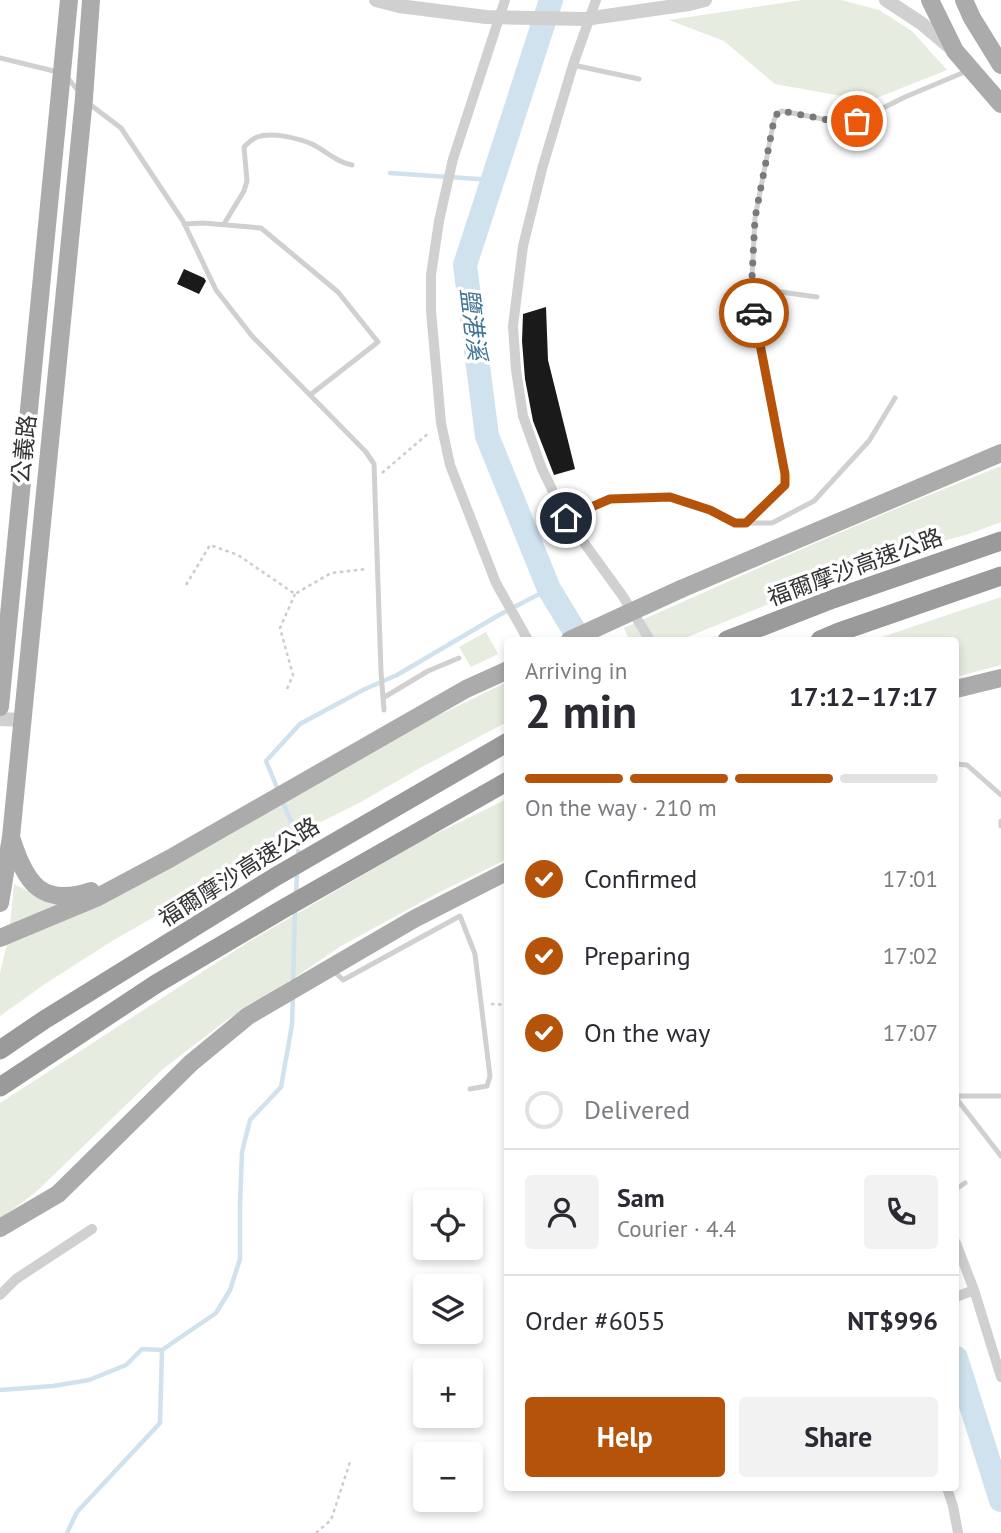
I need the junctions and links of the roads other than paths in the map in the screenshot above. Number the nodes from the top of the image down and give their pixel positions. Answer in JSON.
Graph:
{"nodes":[{"id":1,"x":69,"y":0,"type":"edge"},
{"id":2,"x":91,"y":0,"type":"edge"},
{"id":3,"x":376,"y":0,"type":"edge"},
{"id":4,"x":505,"y":0,"type":"edge"},
{"id":5,"x":596,"y":0,"type":"edge"},
{"id":6,"x":705,"y":0,"type":"edge"},
{"id":7,"x":886,"y":0,"type":"edge"},
{"id":8,"x":930,"y":0,"type":"edge"},
{"id":9,"x":964,"y":0,"type":"edge"},
{"id":10,"x":955,"y":51,"type":"junction"},
{"id":11,"x":0,"y":58,"type":"edge"},
{"id":12,"x":573,"y":65,"type":"junction"},
{"id":13,"x":1001,"y":65,"type":"edge"},
{"id":14,"x":971,"y":70,"type":"junction"},
{"id":15,"x":63,"y":73,"type":"junction"},
{"id":16,"x":639,"y":79,"type":"dead end"},
{"id":17,"x":84,"y":98,"type":"junction"},
{"id":18,"x":1001,"y":104,"type":"edge"},
{"id":19,"x":352,"y":165,"type":"dead end"},
{"id":20,"x":184,"y":224,"type":"junction"},
{"id":21,"x":224,"y":224,"type":"junction"},
{"id":22,"x":752,"y":288,"type":"junction"},
{"id":23,"x":817,"y":297,"type":"dead end"},
{"id":24,"x":310,"y":396,"type":"junction"},
{"id":25,"x":895,"y":398,"type":"dead end"},
{"id":26,"x":1001,"y":453,"type":"edge"},
{"id":27,"x":566,"y":518,"type":"junction"},
{"id":28,"x":746,"y":523,"type":"junction"},
{"id":29,"x":1001,"y":541,"type":"edge"},
{"id":30,"x":1001,"y":576,"type":"edge"},
{"id":31,"x":526,"y":637,"type":"edge"},
{"id":32,"x":577,"y":637,"type":"edge"},
{"id":33,"x":648,"y":637,"type":"edge"},
{"id":34,"x":736,"y":637,"type":"edge"},
{"id":35,"x":827,"y":637,"type":"edge"},
{"id":36,"x":459,"y":659,"type":"dead end"},
{"id":37,"x":504,"y":672,"type":"edge"},
{"id":38,"x":1001,"y":678,"type":"edge"},
{"id":39,"x":959,"y":688,"type":"edge"},
{"id":40,"x":383,"y":698,"type":"junction"},
{"id":41,"x":0,"y":707,"type":"edge"},
{"id":42,"x":384,"y":710,"type":"dead end"},
{"id":43,"x":0,"y":719,"type":"edge"},
{"id":44,"x":22,"y":720,"type":"junction"},
{"id":45,"x":504,"y":744,"type":"edge"},
{"id":46,"x":959,"y":764,"type":"edge"},
{"id":47,"x":504,"y":783,"type":"edge"},
{"id":48,"x":1001,"y":795,"type":"edge"},
{"id":49,"x":11,"y":837,"type":"junction"},
{"id":50,"x":169,"y":859,"type":"junction"},
{"id":51,"x":504,"y":873,"type":"edge"},
{"id":52,"x":0,"y":903,"type":"edge"},
{"id":53,"x":0,"y":938,"type":"edge"},
{"id":54,"x":331,"y":968,"type":"junction"},
{"id":55,"x":0,"y":1049,"type":"edge"},
{"id":56,"x":0,"y":1087,"type":"edge"},
{"id":57,"x":470,"y":1089,"type":"dead end"},
{"id":58,"x":1001,"y":1096,"type":"edge"},
{"id":59,"x":959,"y":1097,"type":"edge"},
{"id":60,"x":959,"y":1101,"type":"edge"},
{"id":61,"x":1001,"y":1156,"type":"edge"},
{"id":62,"x":965,"y":1183,"type":"dead end"},
{"id":63,"x":959,"y":1187,"type":"edge"},
{"id":64,"x":51,"y":1199,"type":"junction"},
{"id":65,"x":0,"y":1228,"type":"edge"},
{"id":66,"x":92,"y":1229,"type":"dead end"},
{"id":67,"x":0,"y":1240,"type":"edge"},
{"id":68,"x":959,"y":1251,"type":"edge"},
{"id":69,"x":974,"y":1290,"type":"junction"},
{"id":70,"x":0,"y":1295,"type":"edge"},
{"id":71,"x":959,"y":1296,"type":"edge"},
{"id":72,"x":1001,"y":1377,"type":"edge"},
{"id":73,"x":948,"y":1491,"type":"edge"},
{"id":74,"x":958,"y":1533,"type":"edge"}],
"edges":[{"from":1,"to":15,"type":"main road","name":"公義路"},
{"from":2,"to":17,"type":"main road","name":"公義路"},
{"from":3,"to":6,"type":"street","bridge":true},
{"from":4,"to":31,"type":"street"},
{"from":5,"to":12,"type":"street"},
{"from":7,"to":10,"type":"street"},
{"from":8,"to":10,"type":"main road"},
{"from":9,"to":13,"type":"main road"},
{"from":10,"to":14,"type":"main road"},
{"from":11,"to":15,"type":"lane"},
{"from":12,"to":16,"type":"lane"},
{"from":12,"to":27,"type":"street"},
{"from":14,"to":18,"type":"main road"},
{"from":14,"to":22,"type":"lane"},
{"from":15,"to":17,"type":"lane"},
{"from":15,"to":41,"type":"main road","name":"公義路"},
{"from":17,"to":20,"type":"lane"},
{"from":17,"to":44,"type":"main road","name":"公義路"},
{"from":19,"to":21,"type":"lane"},
{"from":20,"to":21,"type":"lane"},
{"from":20,"to":24,"type":"lane"},
{"from":21,"to":24,"type":"lane"},
{"from":22,"to":23,"type":"lane"},
{"from":22,"to":28,"type":"lane"},
{"from":24,"to":40,"type":"lane"},
{"from":25,"to":28,"type":"lane"},
{"from":26,"to":32,"type":"main road","bridge":true},
{"from":27,"to":28,"type":"lane"},
{"from":27,"to":33,"type":"street"},
{"from":29,"to":34,"type":"highway","name":"福爾摩沙高速公路"},
{"from":30,"to":35,"type":"highway"},
{"from":36,"to":40,"type":"lane"},
{"from":37,"to":50,"type":"main road"},
{"from":38,"to":39,"type":"main road"},
{"from":40,"to":42,"type":"lane"},
{"from":43,"to":44,"type":"street"},
{"from":44,"to":49,"type":"main road","name":"公義路"},
{"from":45,"to":55,"type":"highway","name":"福爾摩沙高速公路"},
{"from":46,"to":48,"type":"lane"},
{"from":47,"to":56,"type":"highway"},
{"from":49,"to":50,"type":"main road"},
{"from":49,"to":52,"type":"main road","name":"公義路"},
{"from":50,"to":53,"type":"main road"},
{"from":51,"to":54,"type":"main road"},
{"from":54,"to":57,"type":"lane"},
{"from":54,"to":64,"type":"main road"},
{"from":58,"to":59,"type":"lane"},
{"from":60,"to":61,"type":"lane"},
{"from":62,"to":63,"type":"lane"},
{"from":64,"to":65,"type":"main road"},
{"from":64,"to":67,"type":"main road"},
{"from":66,"to":70,"type":"street"},
{"from":68,"to":69,"type":"street"},
{"from":69,"to":71,"type":"street"},
{"from":69,"to":72,"type":"street"},
{"from":73,"to":74,"type":"street"}]}
